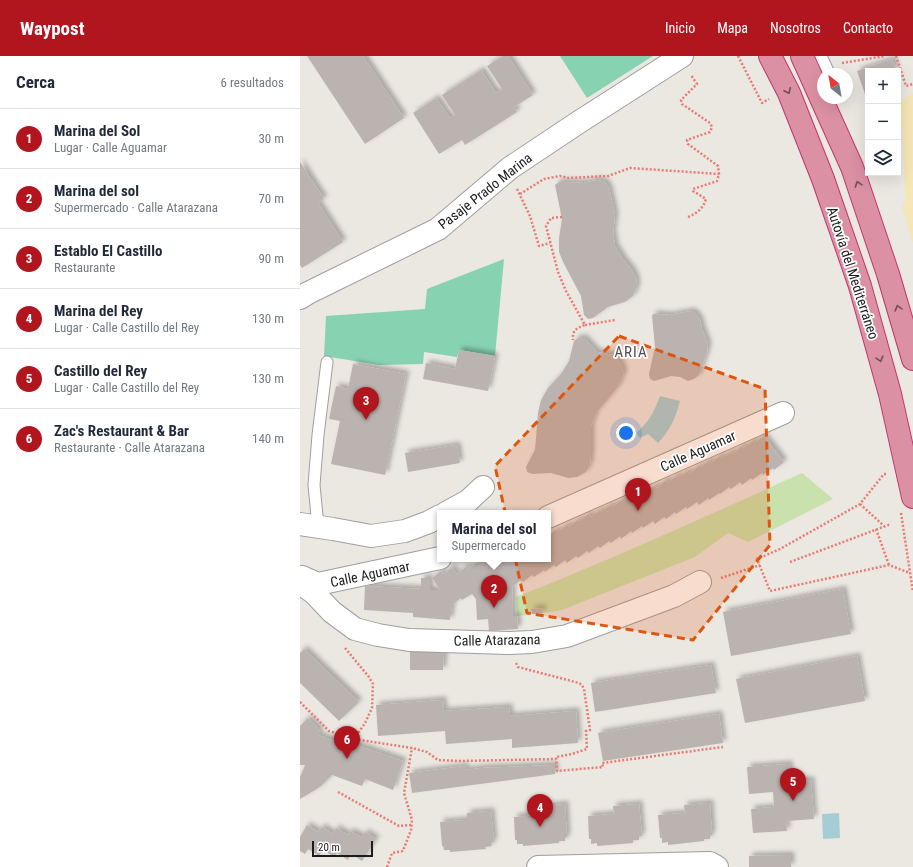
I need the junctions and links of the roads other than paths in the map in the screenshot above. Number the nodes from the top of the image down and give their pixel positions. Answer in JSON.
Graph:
{"nodes":[{"id":1,"x":770,"y":56,"type":"edge"},
{"id":2,"x":802,"y":56,"type":"edge"},
{"id":3,"x":821,"y":56,"type":"edge"},
{"id":4,"x":680,"y":57,"type":"edge"},
{"id":5,"x":827,"y":68,"type":"edge"},
{"id":6,"x":817,"y":85,"type":"edge"},
{"id":7,"x":826,"y":104,"type":"edge"},
{"id":8,"x":300,"y":298,"type":"edge"},
{"id":9,"x":913,"y":359,"type":"edge"},
{"id":10,"x":327,"y":362,"type":"dead end"},
{"id":11,"x":783,"y":414,"type":"dead end"},
{"id":12,"x":483,"y":487,"type":"dead end"},
{"id":13,"x":906,"y":501,"type":"edge"},
{"id":14,"x":452,"y":510,"type":"edge"},
{"id":15,"x":551,"y":516,"type":"edge"},
{"id":16,"x":437,"y":518,"type":"edge"},
{"id":17,"x":309,"y":525,"type":"edge"},
{"id":18,"x":437,"y":559,"type":"edge"},
{"id":19,"x":300,"y":577,"type":"edge"},
{"id":20,"x":700,"y":582,"type":"dead end"},
{"id":21,"x":300,"y":583,"type":"edge"},
{"id":22,"x":538,"y":867,"type":"edge"},
{"id":23,"x":716,"y":867,"type":"edge"}],
"edges":[{"from":1,"to":13,"type":"highway","name":"Autovía del Mediterráneo","one_way":true},
{"from":2,"to":6,"type":"highway"},
{"from":3,"to":5,"type":"lane"},
{"from":4,"to":8,"type":"street","name":"Pasaje Prado Marina"},
{"from":9,"to":7,"type":"highway","one_way":true},
{"from":10,"to":17,"type":"lane"},
{"from":11,"to":15,"type":"street","name":"Calle Aguamar"},
{"from":12,"to":14,"type":"street"},
{"from":16,"to":17,"type":"street"},
{"from":18,"to":19,"type":"street","name":"Calle Aguamar"},
{"from":20,"to":21,"type":"street","name":"Calle Atarazana"},
{"from":22,"to":23,"type":"street"}]}
